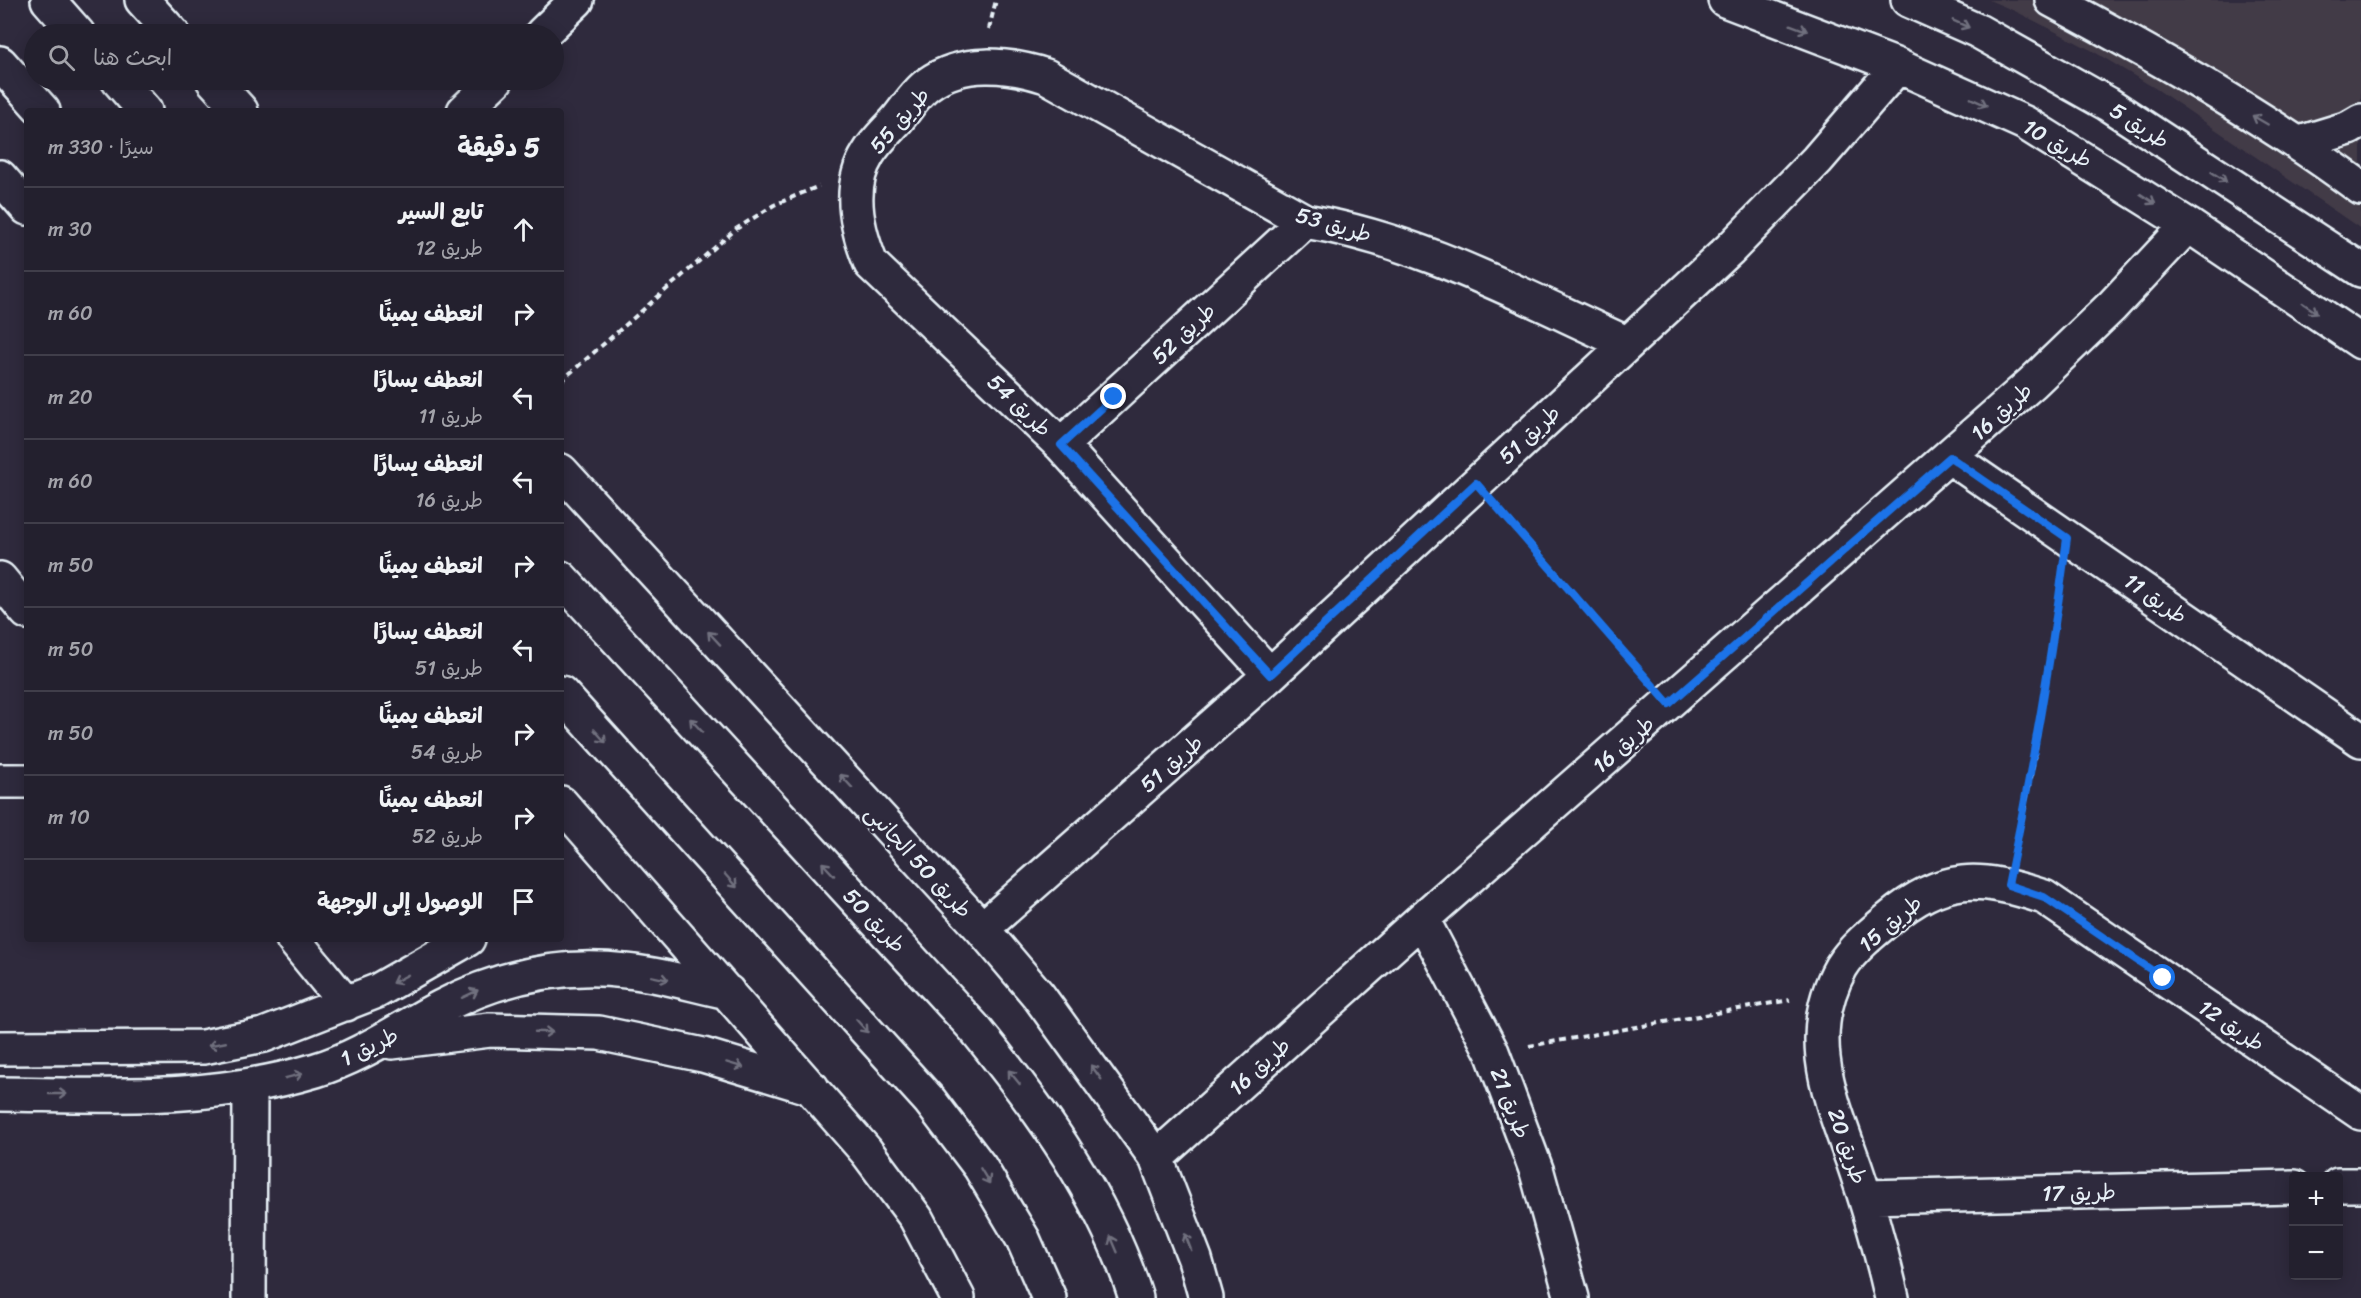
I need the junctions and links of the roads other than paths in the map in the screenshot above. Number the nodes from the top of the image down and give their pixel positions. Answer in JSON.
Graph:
{"nodes":[{"id":1,"x":48,"y":0,"type":"edge"},
{"id":2,"x":142,"y":0,"type":"edge"},
{"id":3,"x":577,"y":0,"type":"edge"},
{"id":4,"x":1725,"y":0,"type":"edge"},
{"id":5,"x":2052,"y":0,"type":"edge"},
{"id":6,"x":1911,"y":1,"type":"edge"},
{"id":7,"x":69,"y":24,"type":"edge"},
{"id":8,"x":164,"y":24,"type":"edge"},
{"id":9,"x":552,"y":24,"type":"edge"},
{"id":10,"x":0,"y":63,"type":"edge"},
{"id":11,"x":986,"y":66,"type":"joint"},
{"id":12,"x":1898,"y":66,"type":"junction"},
{"id":13,"x":24,"y":90,"type":"edge"},
{"id":14,"x":24,"y":90,"type":"edge"},
{"id":15,"x":127,"y":90,"type":"edge"},
{"id":16,"x":222,"y":90,"type":"edge"},
{"id":17,"x":486,"y":90,"type":"edge"},
{"id":18,"x":40,"y":108,"type":"edge"},
{"id":19,"x":143,"y":108,"type":"edge"},
{"id":20,"x":238,"y":108,"type":"edge"},
{"id":21,"x":467,"y":108,"type":"edge"},
{"id":22,"x":2361,"y":121,"type":"edge"},
{"id":23,"x":2300,"y":143,"type":"junction"},
{"id":24,"x":859,"y":175,"type":"joint"},
{"id":25,"x":0,"y":177,"type":"edge"},
{"id":26,"x":2361,"y":188,"type":"edge"},
{"id":27,"x":24,"y":205,"type":"edge"},
{"id":28,"x":1305,"y":221,"type":"junction"},
{"id":29,"x":2188,"y":225,"type":"junction"},
{"id":30,"x":2361,"y":270,"type":"edge"},
{"id":31,"x":2361,"y":342,"type":"edge"},
{"id":32,"x":1626,"y":343,"type":"junction"},
{"id":33,"x":1061,"y":445,"type":"junction"},
{"id":34,"x":1950,"y":457,"type":"junction"},
{"id":35,"x":564,"y":474,"type":"edge"},
{"id":36,"x":0,"y":579,"type":"edge"},
{"id":37,"x":564,"y":581,"type":"edge"},
{"id":38,"x":24,"y":608,"type":"edge"},
{"id":39,"x":1270,"y":675,"type":"junction"},
{"id":40,"x":564,"y":696,"type":"edge"},
{"id":41,"x":2361,"y":740,"type":"edge"},
{"id":42,"x":0,"y":781,"type":"edge"},
{"id":43,"x":24,"y":781,"type":"edge"},
{"id":44,"x":564,"y":806,"type":"edge"},
{"id":45,"x":2008,"y":885,"type":"joint"},
{"id":46,"x":1422,"y":919,"type":"junction"},
{"id":47,"x":982,"y":929,"type":"junction"},
{"id":48,"x":295,"y":942,"type":"edge"},
{"id":49,"x":463,"y":942,"type":"edge"},
{"id":50,"x":728,"y":992,"type":"junction"},
{"id":51,"x":1830,"y":993,"type":"joint"},
{"id":52,"x":346,"y":1004,"type":"junction"},
{"id":53,"x":381,"y":1043,"type":"junction"},
{"id":54,"x":0,"y":1048,"type":"edge"},
{"id":55,"x":250,"y":1087,"type":"junction"},
{"id":56,"x":812,"y":1088,"type":"junction"},
{"id":57,"x":0,"y":1094,"type":"edge"},
{"id":58,"x":2361,"y":1113,"type":"edge"},
{"id":59,"x":1156,"y":1158,"type":"junction"},
{"id":60,"x":2343,"y":1185,"type":"edge"},
{"id":61,"x":2361,"y":1185,"type":"edge"},
{"id":62,"x":2289,"y":1187,"type":"edge"},
{"id":63,"x":1865,"y":1197,"type":"junction"},
{"id":64,"x":255,"y":1294,"type":"edge"},
{"id":65,"x":958,"y":1298,"type":"edge"},
{"id":66,"x":1049,"y":1298,"type":"edge"},
{"id":67,"x":1136,"y":1298,"type":"edge"},
{"id":68,"x":1206,"y":1298,"type":"edge"},
{"id":69,"x":1572,"y":1298,"type":"edge"},
{"id":70,"x":1892,"y":1298,"type":"edge"}],
"edges":[{"from":1,"to":7,"type":"street"},
{"from":2,"to":8,"type":"street"},
{"from":3,"to":9,"type":"street"},
{"from":4,"to":12,"type":"street","name":"طريق 10","one_way":true},
{"from":23,"to":5,"type":"street","one_way":true},
{"from":6,"to":30,"type":"street","name":"طريق 5","one_way":true},
{"from":10,"to":13,"type":"street"},
{"from":11,"to":24,"type":"street","name":"طريق 55"},
{"from":11,"to":28,"type":"street","name":"طريق 53"},
{"from":12,"to":29,"type":"street","name":"طريق 10","one_way":true},
{"from":12,"to":32,"type":"street","name":"طريق 51"},
{"from":14,"to":18,"type":"street"},
{"from":15,"to":19,"type":"street"},
{"from":16,"to":20,"type":"street"},
{"from":17,"to":21,"type":"street"},
{"from":22,"to":23,"type":"street"},
{"from":23,"to":26,"type":"street"},
{"from":24,"to":33,"type":"street","name":"طريق 54"},
{"from":25,"to":27,"type":"street"},
{"from":28,"to":32,"type":"street","name":"طريق 53"},
{"from":28,"to":33,"type":"street","name":"طريق 52"},
{"from":29,"to":31,"type":"street","name":"طريق 10","one_way":true},
{"from":29,"to":34,"type":"street","name":"طريق 16"},
{"from":32,"to":39,"type":"street","name":"طريق 51"},
{"from":33,"to":39,"type":"street","name":"طريق 54"},
{"from":34,"to":41,"type":"street","name":"طريق 11"},
{"from":34,"to":46,"type":"street","name":"طريق 16"},
{"from":47,"to":35,"type":"street","name":"طريق 50 الجانبى","one_way":true},
{"from":36,"to":38,"type":"street"},
{"from":67,"to":37,"type":"street","name":"طريق 50","one_way":true},
{"from":39,"to":47,"type":"street","name":"طريق 51"},
{"from":40,"to":66,"type":"street","one_way":true},
{"from":42,"to":43,"type":"street"},
{"from":44,"to":50,"type":"street"},
{"from":45,"to":51,"type":"street","name":"طريق 15"},
{"from":45,"to":58,"type":"street","name":"طريق 12"},
{"from":46,"to":59,"type":"street","name":"طريق 16"},
{"from":46,"to":69,"type":"street","name":"طريق 21"},
{"from":59,"to":47,"type":"street","name":"طريق 50 الجانبى","one_way":true},
{"from":48,"to":52,"type":"street"},
{"from":49,"to":52,"type":"street","name":"طريق 1","one_way":true},
{"from":53,"to":50,"type":"street","name":"طريق 1","one_way":true},
{"from":50,"to":56,"type":"street"},
{"from":51,"to":63,"type":"street","name":"طريق 20"},
{"from":52,"to":54,"type":"street","name":"طريق 1","one_way":true},
{"from":55,"to":53,"type":"street","name":"طريق 1","one_way":true},
{"from":53,"to":56,"type":"street","one_way":true},
{"from":57,"to":55,"type":"street","name":"طريق 1","one_way":true},
{"from":55,"to":64,"type":"street"},
{"from":56,"to":65,"type":"street"},
{"from":68,"to":59,"type":"street","name":"طريق 50 الجانبى","one_way":true},
{"from":60,"to":61,"type":"street"},
{"from":62,"to":63,"type":"street","name":"طريق 17"},
{"from":63,"to":70,"type":"street","name":"طريق 20"}]}
